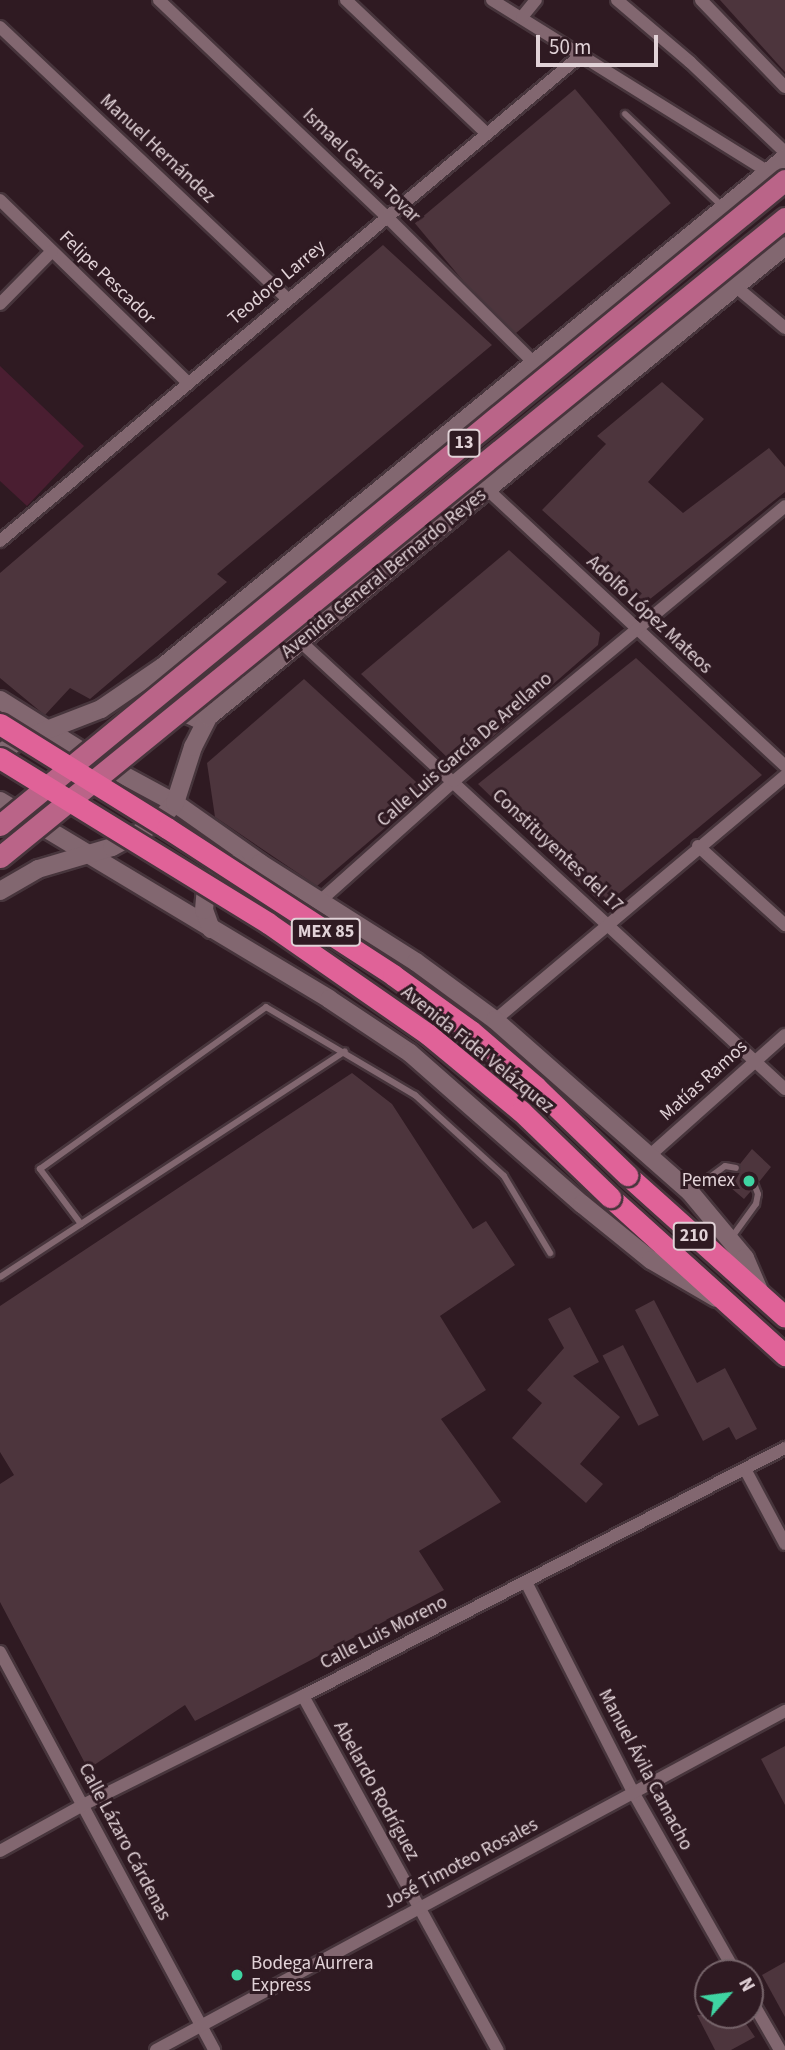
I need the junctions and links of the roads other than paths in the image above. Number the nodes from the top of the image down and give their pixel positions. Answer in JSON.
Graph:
{"nodes":[{"id":1,"x":159,"y":0,"type":"edge"},
{"id":2,"x":346,"y":0,"type":"edge"},
{"id":3,"x":492,"y":0,"type":"edge"},
{"id":4,"x":536,"y":0,"type":"edge"},
{"id":5,"x":617,"y":0,"type":"edge"},
{"id":6,"x":701,"y":0,"type":"edge"},
{"id":7,"x":522,"y":17,"type":"junction"},
{"id":8,"x":0,"y":27,"type":"edge"},
{"id":9,"x":580,"y":56,"type":"junction"},
{"id":10,"x":785,"y":87,"type":"edge"},
{"id":11,"x":625,"y":114,"type":"dead end"},
{"id":12,"x":486,"y":133,"type":"junction"},
{"id":13,"x":785,"y":152,"type":"edge"},
{"id":14,"x":785,"y":158,"type":"edge"},
{"id":15,"x":776,"y":176,"type":"edge"},
{"id":16,"x":0,"y":200,"type":"edge"},
{"id":17,"x":724,"y":207,"type":"junction"},
{"id":18,"x":387,"y":217,"type":"junction"},
{"id":19,"x":785,"y":218,"type":"edge"},
{"id":20,"x":785,"y":246,"type":"edge"},
{"id":21,"x":52,"y":251,"type":"junction"},
{"id":22,"x":735,"y":286,"type":"junction"},
{"id":23,"x":288,"y":299,"type":"junction"},
{"id":24,"x":0,"y":304,"type":"edge"},
{"id":25,"x":785,"y":328,"type":"edge"},
{"id":26,"x":534,"y":363,"type":"junction"},
{"id":27,"x":188,"y":383,"type":"junction"},
{"id":28,"x":488,"y":490,"type":"junction"},
{"id":29,"x":785,"y":506,"type":"edge"},
{"id":30,"x":0,"y":541,"type":"edge"},
{"id":31,"x":637,"y":630,"type":"junction"},
{"id":32,"x":301,"y":642,"type":"junction"},
{"id":33,"x":164,"y":665,"type":"junction"},
{"id":34,"x":0,"y":700,"type":"edge"},
{"id":35,"x":208,"y":717,"type":"junction"},
{"id":36,"x":0,"y":724,"type":"edge"},
{"id":37,"x":46,"y":731,"type":"junction"},
{"id":38,"x":0,"y":756,"type":"edge"},
{"id":39,"x":785,"y":766,"type":"edge"},
{"id":40,"x":785,"y":776,"type":"edge"},
{"id":41,"x":454,"y":781,"type":"junction"},
{"id":42,"x":0,"y":801,"type":"edge"},
{"id":43,"x":174,"y":803,"type":"junction"},
{"id":44,"x":0,"y":825,"type":"edge"},
{"id":45,"x":698,"y":846,"type":"junction"},
{"id":46,"x":87,"y":855,"type":"junction"},
{"id":47,"x":0,"y":857,"type":"edge"},
{"id":48,"x":260,"y":863,"type":"junction"},
{"id":49,"x":0,"y":891,"type":"edge"},
{"id":50,"x":320,"y":901,"type":"junction"},
{"id":51,"x":607,"y":925,"type":"junction"},
{"id":52,"x":785,"y":925,"type":"edge"},
{"id":53,"x":211,"y":929,"type":"junction"},
{"id":54,"x":495,"y":1020,"type":"junction"},
{"id":55,"x":785,"y":1035,"type":"edge"},
{"id":56,"x":345,"y":1051,"type":"junction"},
{"id":57,"x":754,"y":1061,"type":"junction"},
{"id":58,"x":785,"y":1089,"type":"edge"},
{"id":59,"x":649,"y":1156,"type":"junction"},
{"id":60,"x":736,"y":1168,"type":"dead end"},
{"id":61,"x":627,"y":1175,"type":"joint"},
{"id":62,"x":755,"y":1186,"type":"dead end"},
{"id":63,"x":690,"y":1192,"type":"junction"},
{"id":64,"x":610,"y":1197,"type":"joint"},
{"id":65,"x":81,"y":1224,"type":"junction"},
{"id":66,"x":731,"y":1238,"type":"junction"},
{"id":67,"x":550,"y":1253,"type":"dead end"},
{"id":68,"x":0,"y":1277,"type":"edge"},
{"id":69,"x":762,"y":1298,"type":"junction"},
{"id":70,"x":724,"y":1302,"type":"junction"},
{"id":71,"x":785,"y":1317,"type":"edge"},
{"id":72,"x":785,"y":1355,"type":"edge"},
{"id":73,"x":785,"y":1448,"type":"edge"},
{"id":74,"x":745,"y":1468,"type":"junction"},
{"id":75,"x":785,"y":1544,"type":"edge"},
{"id":76,"x":526,"y":1582,"type":"junction"},
{"id":77,"x":0,"y":1651,"type":"edge"},
{"id":78,"x":303,"y":1696,"type":"junction"},
{"id":79,"x":785,"y":1711,"type":"edge"},
{"id":80,"x":633,"y":1792,"type":"junction"},
{"id":81,"x":83,"y":1805,"type":"junction"},
{"id":82,"x":0,"y":1851,"type":"edge"},
{"id":83,"x":419,"y":1909,"type":"junction"},
{"id":84,"x":728,"y":1959,"type":"edge"},
{"id":85,"x":764,"y":2022,"type":"edge"},
{"id":86,"x":201,"y":2026,"type":"junction"},
{"id":87,"x":156,"y":2050,"type":"edge"},
{"id":88,"x":214,"y":2050,"type":"edge"},
{"id":89,"x":498,"y":2050,"type":"edge"},
{"id":90,"x":780,"y":2050,"type":"edge"}],
"edges":[{"from":1,"to":18,"type":"street","name":"Ismael García Tovar"},
{"from":2,"to":12,"type":"street"},
{"from":3,"to":7,"type":"street"},
{"from":4,"to":7,"type":"street"},
{"from":5,"to":13,"type":"street"},
{"from":6,"to":10,"type":"street"},
{"from":7,"to":9,"type":"street"},
{"from":8,"to":23,"type":"street","name":"Manuel Hernández"},
{"from":9,"to":12,"type":"street","name":"Teodoro Larrey"},
{"from":9,"to":15,"type":"street"},
{"from":11,"to":17,"type":"lane"},
{"from":12,"to":18,"type":"street","name":"Teodoro Larrey"},
{"from":14,"to":15,"type":"street"},
{"from":15,"to":17,"type":"street"},
{"from":15,"to":44,"type":"main road","number":"13","bridge":true},
{"from":16,"to":21,"type":"street","name":"Felipe Pescador"},
{"from":17,"to":26,"type":"street"},
{"from":18,"to":23,"type":"street","name":"Teodoro Larrey"},
{"from":18,"to":26,"type":"street","name":"Ismael García Tovar"},
{"from":19,"to":47,"type":"main road","name":"Avenida General Bernardo Reyes","number":"13","bridge":true},
{"from":20,"to":22,"type":"street","name":"Avenida General Bernardo Reyes"},
{"from":21,"to":24,"type":"street"},
{"from":21,"to":27,"type":"street","name":"Felipe Pescador"},
{"from":22,"to":25,"type":"street"},
{"from":22,"to":28,"type":"street","name":"Avenida General Bernardo Reyes"},
{"from":23,"to":27,"type":"street","name":"Teodoro Larrey"},
{"from":26,"to":33,"type":"street"},
{"from":27,"to":30,"type":"street","name":"Teodoro Larrey"},
{"from":28,"to":31,"type":"street","name":"Adolfo López Mateos"},
{"from":28,"to":32,"type":"street","name":"Avenida General Bernardo Reyes"},
{"from":29,"to":31,"type":"street","name":"Calle Luis García De Arellano"},
{"from":31,"to":39,"type":"street","name":"Adolfo López Mateos"},
{"from":31,"to":41,"type":"street","name":"Calle Luis García De Arellano"},
{"from":32,"to":35,"type":"street","name":"Avenida General Bernardo Reyes"},
{"from":32,"to":41,"type":"street","name":"Constituyentes del 17"},
{"from":33,"to":35,"type":"street"},
{"from":33,"to":37,"type":"street"},
{"from":34,"to":37,"type":"street"},
{"from":35,"to":43,"type":"street","name":"Avenida General Bernardo Reyes"},
{"from":36,"to":61,"type":"highway","name":"Avenida Fidel Velázquez","number":"MEX 85","bridge":true},
{"from":37,"to":38,"type":"street"},
{"from":37,"to":43,"type":"street"},
{"from":38,"to":64,"type":"highway","name":"Avenida Fidel Velázquez","number":"MEX 85","bridge":true},
{"from":40,"to":45,"type":"street"},
{"from":41,"to":50,"type":"street","name":"Calle Luis García De Arellano"},
{"from":41,"to":51,"type":"street","name":"Constituyentes del 17"},
{"from":42,"to":46,"type":"street"},
{"from":43,"to":46,"type":"street","name":"Avenida General Bernardo Reyes"},
{"from":43,"to":48,"type":"street"},
{"from":45,"to":51,"type":"street"},
{"from":45,"to":52,"type":"street"},
{"from":46,"to":49,"type":"street","name":"Avenida General Bernardo Reyes"},
{"from":46,"to":53,"type":"street"},
{"from":48,"to":50,"type":"street"},
{"from":48,"to":53,"type":"street"},
{"from":50,"to":54,"type":"street"},
{"from":51,"to":54,"type":"street"},
{"from":51,"to":57,"type":"street","name":"Constituyentes del 17"},
{"from":53,"to":70,"type":"street"},
{"from":54,"to":59,"type":"street"},
{"from":55,"to":57,"type":"street","name":"Matías Ramos"},
{"from":56,"to":65,"type":"lane"},
{"from":56,"to":65,"type":"lane"},
{"from":56,"to":67,"type":"lane"},
{"from":57,"to":58,"type":"street","name":"Constituyentes del 17"},
{"from":57,"to":59,"type":"street","name":"Matías Ramos"},
{"from":59,"to":63,"type":"street"},
{"from":60,"to":63,"type":"lane"},
{"from":61,"to":69,"type":"highway","name":"Avenida Fidel Velázquez","number":"210"},
{"from":62,"to":66,"type":"lane"},
{"from":63,"to":66,"type":"street"},
{"from":64,"to":70,"type":"highway","name":"Avenida Fidel Velázquez","number":"210"},
{"from":65,"to":68,"type":"lane"},
{"from":66,"to":69,"type":"street"},
{"from":69,"to":71,"type":"highway","name":"Avenida Fidel Velázquez","number":"210"},
{"from":70,"to":72,"type":"highway","name":"Avenida Fidel Velázquez","number":"210"},
{"from":73,"to":74,"type":"street","name":"Calle Luis Moreno"},
{"from":74,"to":75,"type":"street"},
{"from":74,"to":76,"type":"street","name":"Calle Luis Moreno"},
{"from":76,"to":78,"type":"street","name":"Calle Luis Moreno"},
{"from":76,"to":80,"type":"street","name":"Manuel Ávila Camacho"},
{"from":77,"to":81,"type":"street","name":"Calle Lázaro Cárdenas"},
{"from":78,"to":81,"type":"street","name":"Calle Luis Moreno"},
{"from":78,"to":83,"type":"street","name":"Abelardo Rodríguez"},
{"from":79,"to":80,"type":"street","name":"José Timoteo Rosales"},
{"from":80,"to":83,"type":"street","name":"José Timoteo Rosales"},
{"from":80,"to":84,"type":"street","name":"Manuel Ávila Camacho"},
{"from":81,"to":82,"type":"street","name":"Calle Luis Moreno"},
{"from":81,"to":86,"type":"street","name":"Calle Lázaro Cárdenas"},
{"from":83,"to":86,"type":"street","name":"José Timoteo Rosales"},
{"from":83,"to":89,"type":"street","name":"Abelardo Rodríguez"},
{"from":85,"to":90,"type":"street"},
{"from":86,"to":87,"type":"street","name":"José Timoteo Rosales"},
{"from":86,"to":88,"type":"street","name":"Calle Lázaro Cárdenas"}]}
